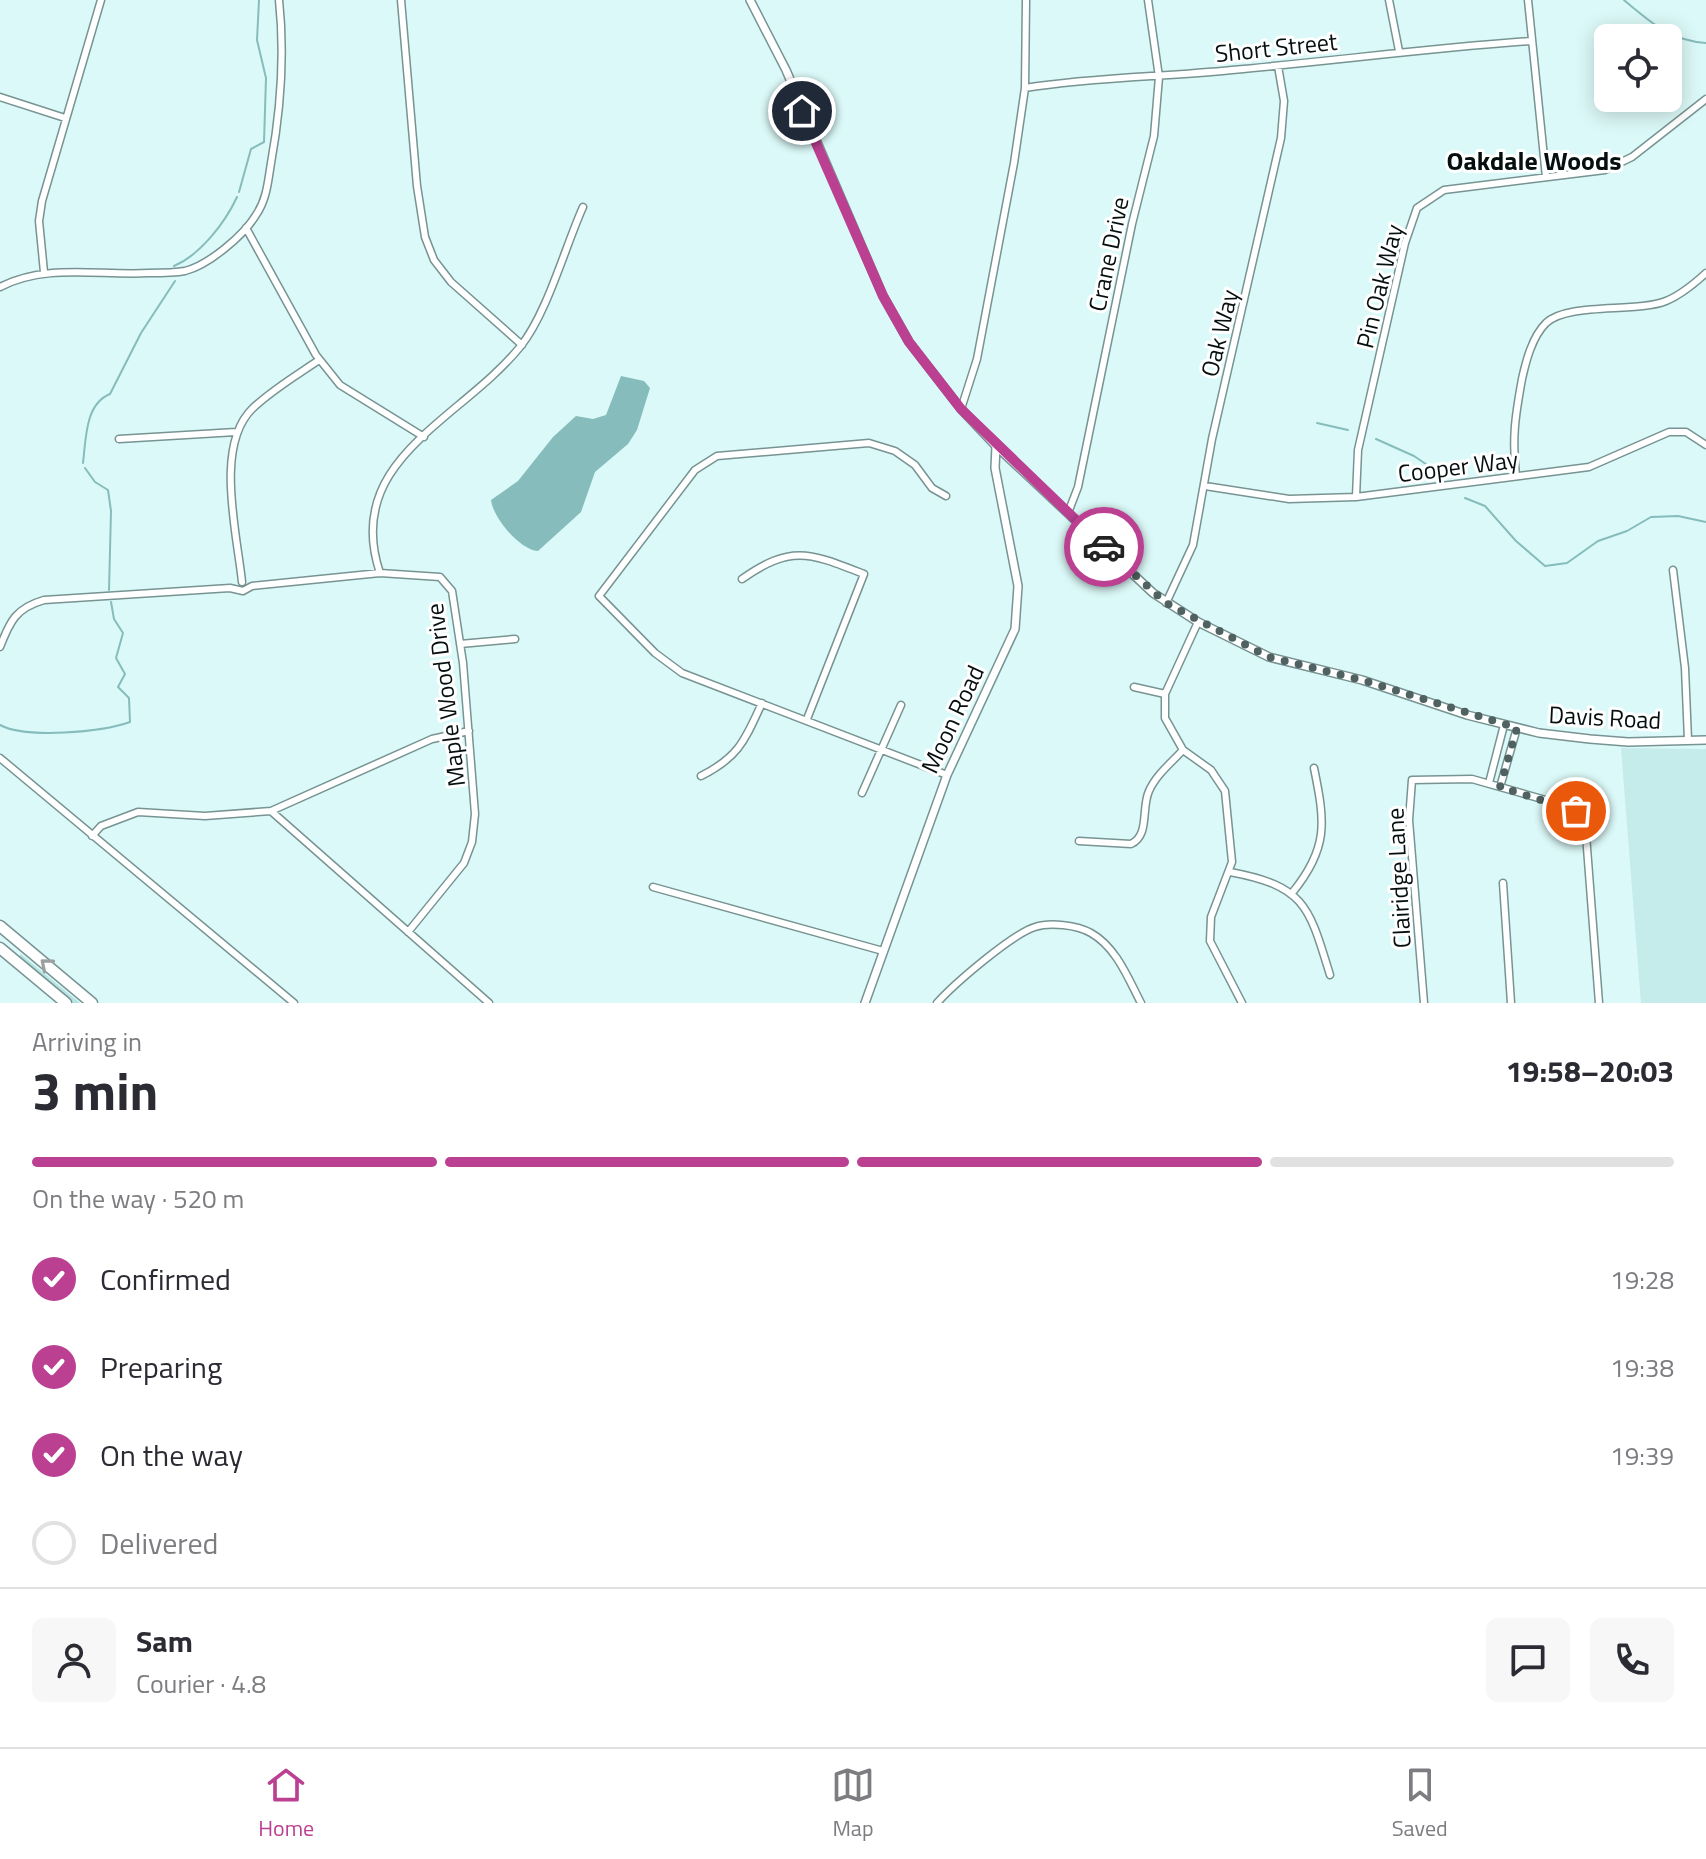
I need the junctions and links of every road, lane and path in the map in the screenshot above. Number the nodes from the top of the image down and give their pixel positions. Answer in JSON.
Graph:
{"nodes":[{"id":1,"x":101,"y":0,"type":"edge"},
{"id":2,"x":279,"y":0,"type":"edge"},
{"id":3,"x":401,"y":0,"type":"edge"},
{"id":4,"x":750,"y":0,"type":"edge"},
{"id":5,"x":1026,"y":0,"type":"edge"},
{"id":6,"x":1148,"y":0,"type":"edge"},
{"id":7,"x":1389,"y":0,"type":"edge"},
{"id":8,"x":1528,"y":0,"type":"edge"},
{"id":9,"x":1531,"y":41,"type":"junction"},
{"id":10,"x":1399,"y":51,"type":"junction"},
{"id":11,"x":1278,"y":66,"type":"junction"},
{"id":12,"x":1159,"y":77,"type":"junction"},
{"id":13,"x":1025,"y":88,"type":"junction"},
{"id":14,"x":0,"y":97,"type":"edge"},
{"id":15,"x":1706,"y":99,"type":"edge"},
{"id":16,"x":65,"y":118,"type":"junction"},
{"id":17,"x":1546,"y":177,"type":"junction"},
{"id":18,"x":583,"y":207,"type":"dead end"},
{"id":19,"x":246,"y":228,"type":"junction"},
{"id":20,"x":44,"y":272,"type":"junction"},
{"id":21,"x":1706,"y":273,"type":"edge"},
{"id":22,"x":0,"y":287,"type":"edge"},
{"id":23,"x":522,"y":345,"type":"junction"},
{"id":24,"x":319,"y":360,"type":"junction"},
{"id":25,"x":961,"y":409,"type":"junction"},
{"id":26,"x":236,"y":432,"type":"junction"},
{"id":27,"x":424,"y":437,"type":"junction"},
{"id":28,"x":119,"y":439,"type":"dead end"},
{"id":29,"x":1706,"y":445,"type":"edge"},
{"id":30,"x":996,"y":446,"type":"junction"},
{"id":31,"x":1516,"y":476,"type":"junction"},
{"id":32,"x":1205,"y":486,"type":"junction"},
{"id":33,"x":946,"y":496,"type":"dead end"},
{"id":34,"x":1356,"y":497,"type":"junction"},
{"id":35,"x":1068,"y":513,"type":"junction"},
{"id":36,"x":1673,"y":570,"type":"dead end"},
{"id":37,"x":380,"y":573,"type":"junction"},
{"id":38,"x":742,"y":579,"type":"dead end"},
{"id":39,"x":242,"y":582,"type":"junction"},
{"id":40,"x":252,"y":586,"type":"junction"},
{"id":41,"x":230,"y":588,"type":"junction"},
{"id":42,"x":1166,"y":603,"type":"junction"},
{"id":43,"x":1198,"y":622,"type":"junction"},
{"id":44,"x":515,"y":639,"type":"dead end"},
{"id":45,"x":460,"y":644,"type":"junction"},
{"id":46,"x":0,"y":647,"type":"edge"},
{"id":47,"x":1134,"y":687,"type":"dead end"},
{"id":48,"x":1165,"y":694,"type":"junction"},
{"id":49,"x":762,"y":703,"type":"junction"},
{"id":50,"x":901,"y":705,"type":"dead end"},
{"id":51,"x":807,"y":719,"type":"junction"},
{"id":52,"x":1504,"y":725,"type":"junction"},
{"id":53,"x":1517,"y":728,"type":"junction"},
{"id":54,"x":469,"y":731,"type":"junction"},
{"id":55,"x":1688,"y":740,"type":"junction"},
{"id":56,"x":1706,"y":740,"type":"edge"},
{"id":57,"x":882,"y":749,"type":"junction"},
{"id":58,"x":1183,"y":750,"type":"junction"},
{"id":59,"x":0,"y":758,"type":"edge"},
{"id":60,"x":1314,"y":768,"type":"dead end"},
{"id":61,"x":947,"y":775,"type":"junction"},
{"id":62,"x":701,"y":776,"type":"dead end"},
{"id":63,"x":1489,"y":783,"type":"junction"},
{"id":64,"x":1500,"y":787,"type":"junction"},
{"id":65,"x":862,"y":793,"type":"dead end"},
{"id":66,"x":271,"y":811,"type":"junction"},
{"id":67,"x":92,"y":836,"type":"junction"},
{"id":68,"x":1079,"y":841,"type":"dead end"},
{"id":69,"x":1230,"y":872,"type":"junction"},
{"id":70,"x":1503,"y":883,"type":"dead end"},
{"id":71,"x":653,"y":887,"type":"dead end"},
{"id":72,"x":1292,"y":893,"type":"junction"},
{"id":73,"x":0,"y":926,"type":"edge"},
{"id":74,"x":408,"y":932,"type":"junction"},
{"id":75,"x":0,"y":948,"type":"edge"},
{"id":76,"x":883,"y":951,"type":"junction"},
{"id":77,"x":1330,"y":975,"type":"dead end"},
{"id":78,"x":66,"y":1003,"type":"edge"},
{"id":79,"x":92,"y":1003,"type":"edge"},
{"id":80,"x":294,"y":1003,"type":"edge"},
{"id":81,"x":489,"y":1003,"type":"edge"},
{"id":82,"x":865,"y":1003,"type":"edge"},
{"id":83,"x":937,"y":1003,"type":"edge"},
{"id":84,"x":1141,"y":1003,"type":"edge"},
{"id":85,"x":1242,"y":1003,"type":"edge"},
{"id":86,"x":1424,"y":1003,"type":"edge"},
{"id":87,"x":1511,"y":1003,"type":"edge"},
{"id":88,"x":1599,"y":1003,"type":"edge"}],
"edges":[{"from":1,"to":16,"type":"street"},
{"from":2,"to":19,"type":"street"},
{"from":3,"to":23,"type":"street"},
{"from":4,"to":25,"type":"street","name":"Davis Road"},
{"from":5,"to":13,"type":"street"},
{"from":6,"to":12,"type":"street","name":"Crane Drive"},
{"from":7,"to":10,"type":"street"},
{"from":8,"to":9,"type":"street"},
{"from":9,"to":10,"type":"street","name":"Short Street"},
{"from":9,"to":17,"type":"street"},
{"from":10,"to":11,"type":"street","name":"Short Street"},
{"from":11,"to":12,"type":"street","name":"Short Street"},
{"from":11,"to":32,"type":"street","name":"Oak Way"},
{"from":12,"to":13,"type":"street","name":"Short Street"},
{"from":12,"to":35,"type":"street","name":"Crane Drive"},
{"from":13,"to":25,"type":"street"},
{"from":14,"to":16,"type":"street"},
{"from":15,"to":17,"type":"street","name":"Pin Oak Way"},
{"from":16,"to":20,"type":"street"},
{"from":17,"to":34,"type":"street","name":"Pin Oak Way"},
{"from":18,"to":23,"type":"street"},
{"from":19,"to":20,"type":"street"},
{"from":19,"to":24,"type":"street"},
{"from":20,"to":22,"type":"street"},
{"from":21,"to":31,"type":"street"},
{"from":23,"to":27,"type":"street"},
{"from":24,"to":26,"type":"street"},
{"from":24,"to":27,"type":"street"},
{"from":25,"to":30,"type":"street","name":"Davis Road"},
{"from":26,"to":28,"type":"street"},
{"from":26,"to":39,"type":"street"},
{"from":27,"to":37,"type":"street"},
{"from":29,"to":31,"type":"street","name":"Cooper Way"},
{"from":30,"to":35,"type":"street","name":"Davis Road"},
{"from":30,"to":61,"type":"street","name":"Moon Road"},
{"from":31,"to":34,"type":"street","name":"Cooper Way"},
{"from":32,"to":34,"type":"street","name":"Cooper Way"},
{"from":32,"to":42,"type":"street","name":"Oak Way"},
{"from":33,"to":49,"type":"street"},
{"from":35,"to":42,"type":"street","name":"Davis Road"},
{"from":36,"to":55,"type":"street"},
{"from":37,"to":40,"type":"street","name":"Maple Wood Drive"},
{"from":37,"to":45,"type":"street","name":"Maple Wood Drive"},
{"from":38,"to":51,"type":"street"},
{"from":39,"to":40,"type":"street","name":"Maple Wood Drive"},
{"from":39,"to":41,"type":"street","name":"Maple Wood Drive"},
{"from":40,"to":41,"type":"street","name":"Maple Wood Drive"},
{"from":41,"to":46,"type":"street","name":"Maple Wood Drive"},
{"from":42,"to":43,"type":"street","name":"Davis Road"},
{"from":43,"to":48,"type":"street"},
{"from":43,"to":52,"type":"street","name":"Davis Road"},
{"from":44,"to":45,"type":"street"},
{"from":45,"to":54,"type":"street","name":"Maple Wood Drive"},
{"from":47,"to":48,"type":"street"},
{"from":48,"to":58,"type":"street"},
{"from":49,"to":51,"type":"street"},
{"from":49,"to":62,"type":"street"},
{"from":50,"to":57,"type":"street"},
{"from":51,"to":57,"type":"street"},
{"from":52,"to":53,"type":"street","name":"Davis Road"},
{"from":52,"to":63,"type":"street"},
{"from":53,"to":55,"type":"street","name":"Davis Road"},
{"from":53,"to":64,"type":"street"},
{"from":54,"to":66,"type":"street"},
{"from":54,"to":74,"type":"street","name":"Maple Wood Drive"},
{"from":55,"to":56,"type":"street","name":"Davis Road"},
{"from":57,"to":61,"type":"street"},
{"from":57,"to":65,"type":"street"},
{"from":58,"to":68,"type":"street"},
{"from":58,"to":69,"type":"street"},
{"from":59,"to":67,"type":"street"},
{"from":60,"to":72,"type":"street"},
{"from":61,"to":76,"type":"street","name":"Moon Road"},
{"from":63,"to":64,"type":"street","name":"Clairidge Lane"},
{"from":63,"to":86,"type":"street","name":"Clairidge Lane"},
{"from":64,"to":88,"type":"street","name":"Clairidge Lane"},
{"from":66,"to":67,"type":"street"},
{"from":66,"to":74,"type":"street"},
{"from":67,"to":80,"type":"street"},
{"from":69,"to":72,"type":"street"},
{"from":69,"to":85,"type":"street"},
{"from":70,"to":87,"type":"street"},
{"from":71,"to":76,"type":"street"},
{"from":72,"to":77,"type":"street"},
{"from":79,"to":73,"type":"highway","one_way":true},
{"from":74,"to":81,"type":"street"},
{"from":75,"to":78,"type":"highway"},
{"from":76,"to":82,"type":"street","name":"Moon Road"},
{"from":83,"to":84,"type":"street"}]}
